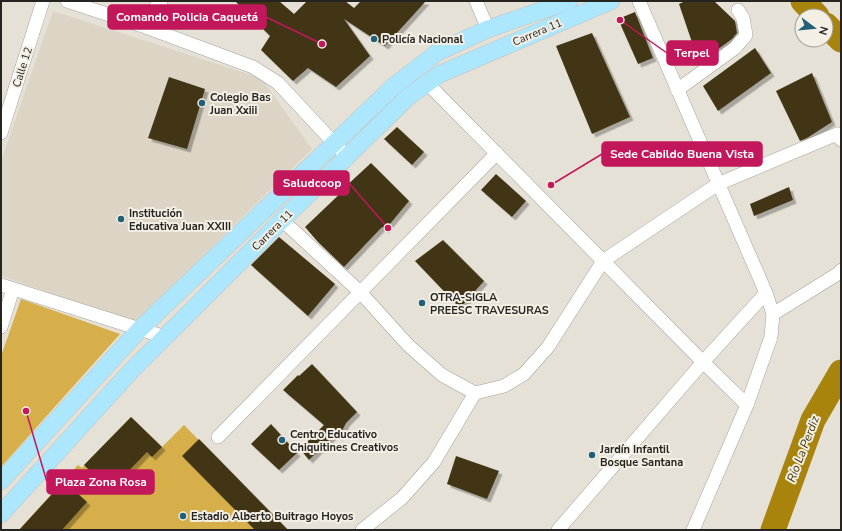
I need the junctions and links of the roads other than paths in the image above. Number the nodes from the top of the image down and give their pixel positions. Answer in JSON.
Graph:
{"nodes":[{"id":1,"x":43,"y":1,"type":"edge"},
{"id":2,"x":66,"y":1,"type":"edge"},
{"id":3,"x":161,"y":1,"type":"edge"},
{"id":4,"x":476,"y":1,"type":"edge"},
{"id":5,"x":568,"y":1,"type":"edge"},
{"id":6,"x":611,"y":1,"type":"edge"},
{"id":7,"x":639,"y":1,"type":"edge"},
{"id":8,"x":738,"y":10,"type":"dead end"},
{"id":9,"x":140,"y":25,"type":"junction"},
{"id":10,"x":488,"y":29,"type":"junction"},
{"id":11,"x":427,"y":83,"type":"junction"},
{"id":12,"x":677,"y":90,"type":"junction"},
{"id":13,"x":1,"y":132,"type":"edge"},
{"id":14,"x":841,"y":140,"type":"edge"},
{"id":15,"x":334,"y":144,"type":"junction"},
{"id":16,"x":497,"y":153,"type":"junction"},
{"id":17,"x":347,"y":157,"type":"junction"},
{"id":18,"x":718,"y":184,"type":"junction"},
{"id":19,"x":282,"y":220,"type":"junction"},
{"id":20,"x":603,"y":261,"type":"junction"},
{"id":21,"x":841,"y":270,"type":"edge"},
{"id":22,"x":7,"y":287,"type":"edge"},
{"id":23,"x":360,"y":292,"type":"junction"},
{"id":24,"x":766,"y":293,"type":"junction"},
{"id":25,"x":773,"y":314,"type":"junction"},
{"id":26,"x":1,"y":327,"type":"edge"},
{"id":27,"x":140,"y":329,"type":"junction"},
{"id":28,"x":165,"y":337,"type":"junction"},
{"id":29,"x":703,"y":362,"type":"junction"},
{"id":30,"x":475,"y":392,"type":"junction"},
{"id":31,"x":747,"y":405,"type":"junction"},
{"id":32,"x":218,"y":437,"type":"dead end"},
{"id":33,"x":1,"y":481,"type":"edge"},
{"id":34,"x":1,"y":514,"type":"edge"},
{"id":35,"x":362,"y":530,"type":"edge"},
{"id":36,"x":558,"y":530,"type":"edge"},
{"id":37,"x":693,"y":530,"type":"edge"}],
"edges":[{"from":1,"to":13,"type":"street","name":"Calle 12"},
{"from":2,"to":9,"type":"street"},
{"from":3,"to":9,"type":"street"},
{"from":4,"to":10,"type":"street"},
{"from":5,"to":10,"type":"main road","name":"Carrera 11"},
{"from":6,"to":11,"type":"main road","name":"Carrera 11"},
{"from":7,"to":12,"type":"street"},
{"from":8,"to":12,"type":"street"},
{"from":9,"to":15,"type":"street"},
{"from":10,"to":15,"type":"main road","name":"Carrera 11"},
{"from":11,"to":16,"type":"street"},
{"from":11,"to":17,"type":"main road","name":"Carrera 11"},
{"from":12,"to":18,"type":"street"},
{"from":14,"to":18,"type":"street"},
{"from":15,"to":17,"type":"street"},
{"from":15,"to":27,"type":"main road","name":"Carrera 11"},
{"from":16,"to":20,"type":"street"},
{"from":16,"to":23,"type":"street"},
{"from":17,"to":19,"type":"main road","name":"Carrera 11"},
{"from":18,"to":20,"type":"street"},
{"from":18,"to":24,"type":"street"},
{"from":19,"to":23,"type":"street"},
{"from":19,"to":28,"type":"main road","name":"Carrera 11"},
{"from":20,"to":29,"type":"street"},
{"from":20,"to":30,"type":"street"},
{"from":21,"to":25,"type":"street"},
{"from":22,"to":26,"type":"street"},
{"from":22,"to":27,"type":"street"},
{"from":23,"to":30,"type":"street"},
{"from":23,"to":32,"type":"street"},
{"from":24,"to":25,"type":"street"},
{"from":24,"to":29,"type":"street"},
{"from":25,"to":31,"type":"street"},
{"from":27,"to":28,"type":"street"},
{"from":27,"to":33,"type":"main road","name":"Carrera 11"},
{"from":28,"to":34,"type":"main road","name":"Carrera 11"},
{"from":29,"to":31,"type":"street"},
{"from":29,"to":36,"type":"street"},
{"from":30,"to":35,"type":"street"},
{"from":31,"to":37,"type":"street"}]}
